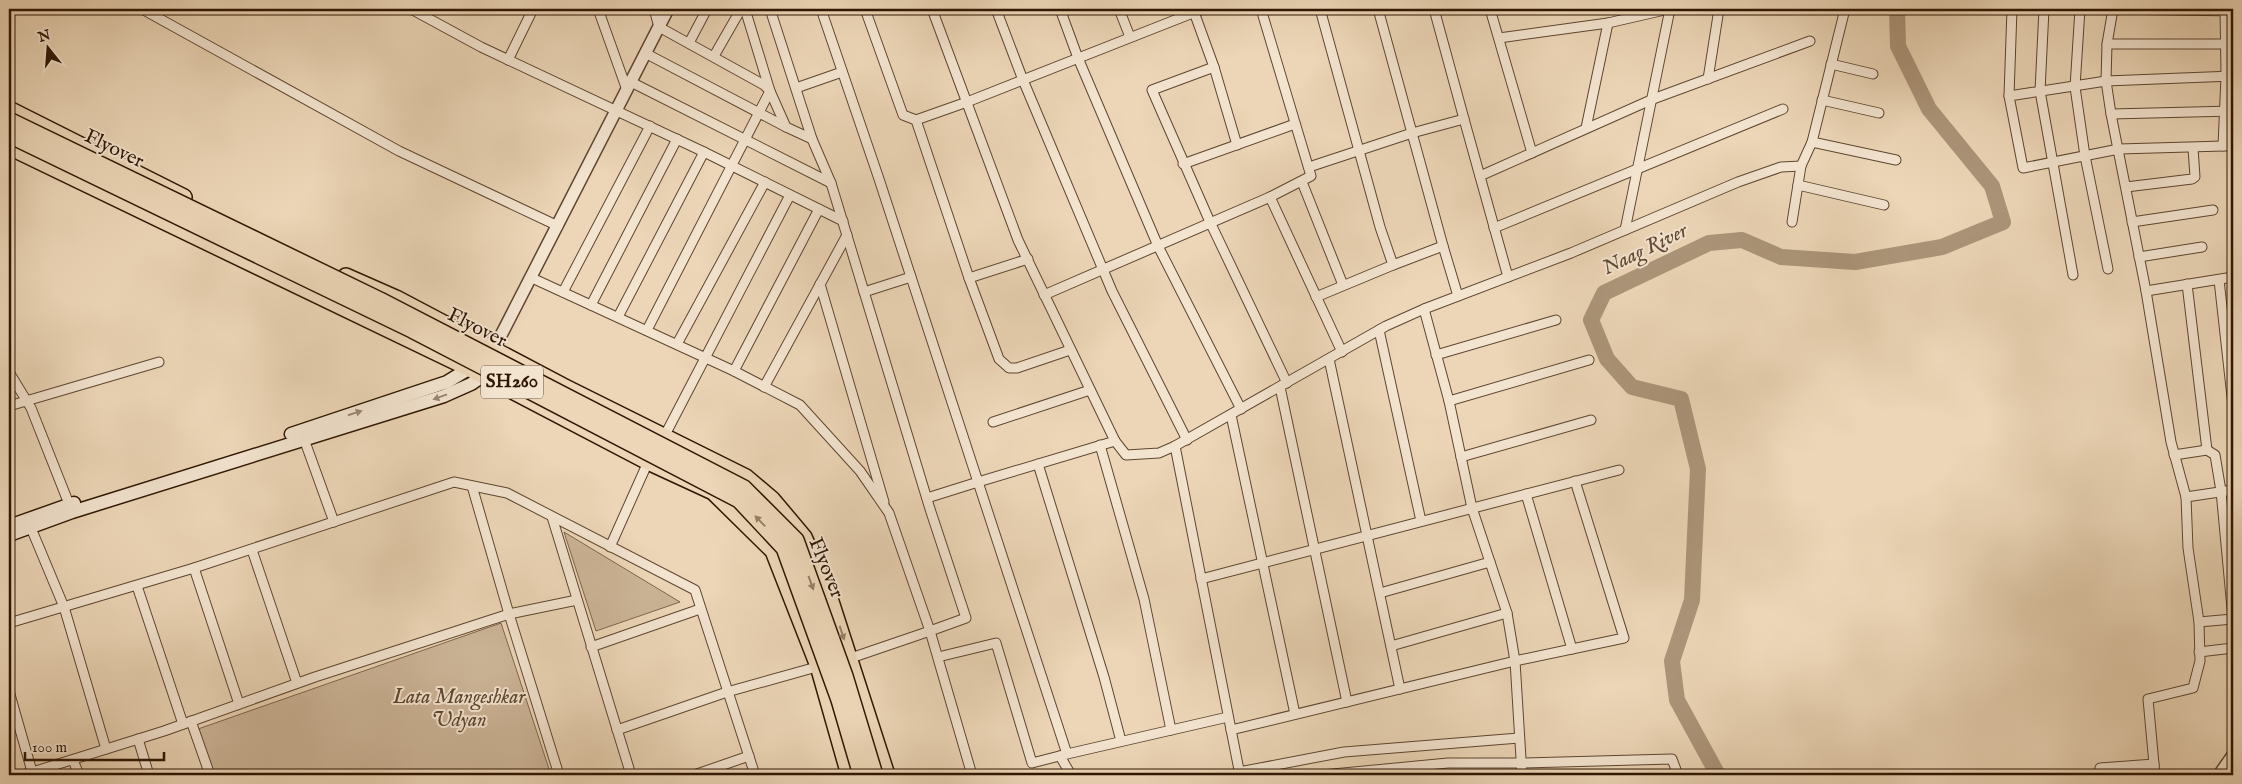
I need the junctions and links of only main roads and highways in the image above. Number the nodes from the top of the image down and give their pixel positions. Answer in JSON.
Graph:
{"nodes":[{"id":1,"x":9,"y":108,"type":"edge"},
{"id":2,"x":9,"y":120,"type":"edge"},
{"id":3,"x":9,"y":135,"type":"edge"},
{"id":4,"x":9,"y":147,"type":"edge"},
{"id":5,"x":501,"y":353,"type":"junction"},
{"id":6,"x":477,"y":372,"type":"junction"},
{"id":7,"x":70,"y":508,"type":"junction"},
{"id":8,"x":30,"y":523,"type":"junction"},
{"id":9,"x":9,"y":526,"type":"edge"},
{"id":10,"x":9,"y":535,"type":"edge"},
{"id":11,"x":849,"y":775,"type":"edge"},
{"id":12,"x":861,"y":775,"type":"edge"},
{"id":13,"x":875,"y":775,"type":"edge"},
{"id":14,"x":887,"y":775,"type":"edge"}],
"edges":[{"from":1,"to":5,"type":"highway"},
{"from":2,"to":13,"type":"highway","name":"Flyover","one_way":true,"bridge":true},
{"from":12,"to":3,"type":"highway","name":"Flyover","number":"SH260","one_way":true,"bridge":true},
{"from":4,"to":6,"type":"highway","number":"SH260"},
{"from":5,"to":6,"type":"main road"},
{"from":5,"to":14,"type":"highway","one_way":true},
{"from":7,"to":6,"type":"main road","one_way":true},
{"from":6,"to":7,"type":"main road","one_way":true},
{"from":6,"to":11,"type":"highway","number":"SH260"},
{"from":7,"to":8,"type":"main road"},
{"from":8,"to":9,"type":"main road"},
{"from":8,"to":10,"type":"main road"}]}
